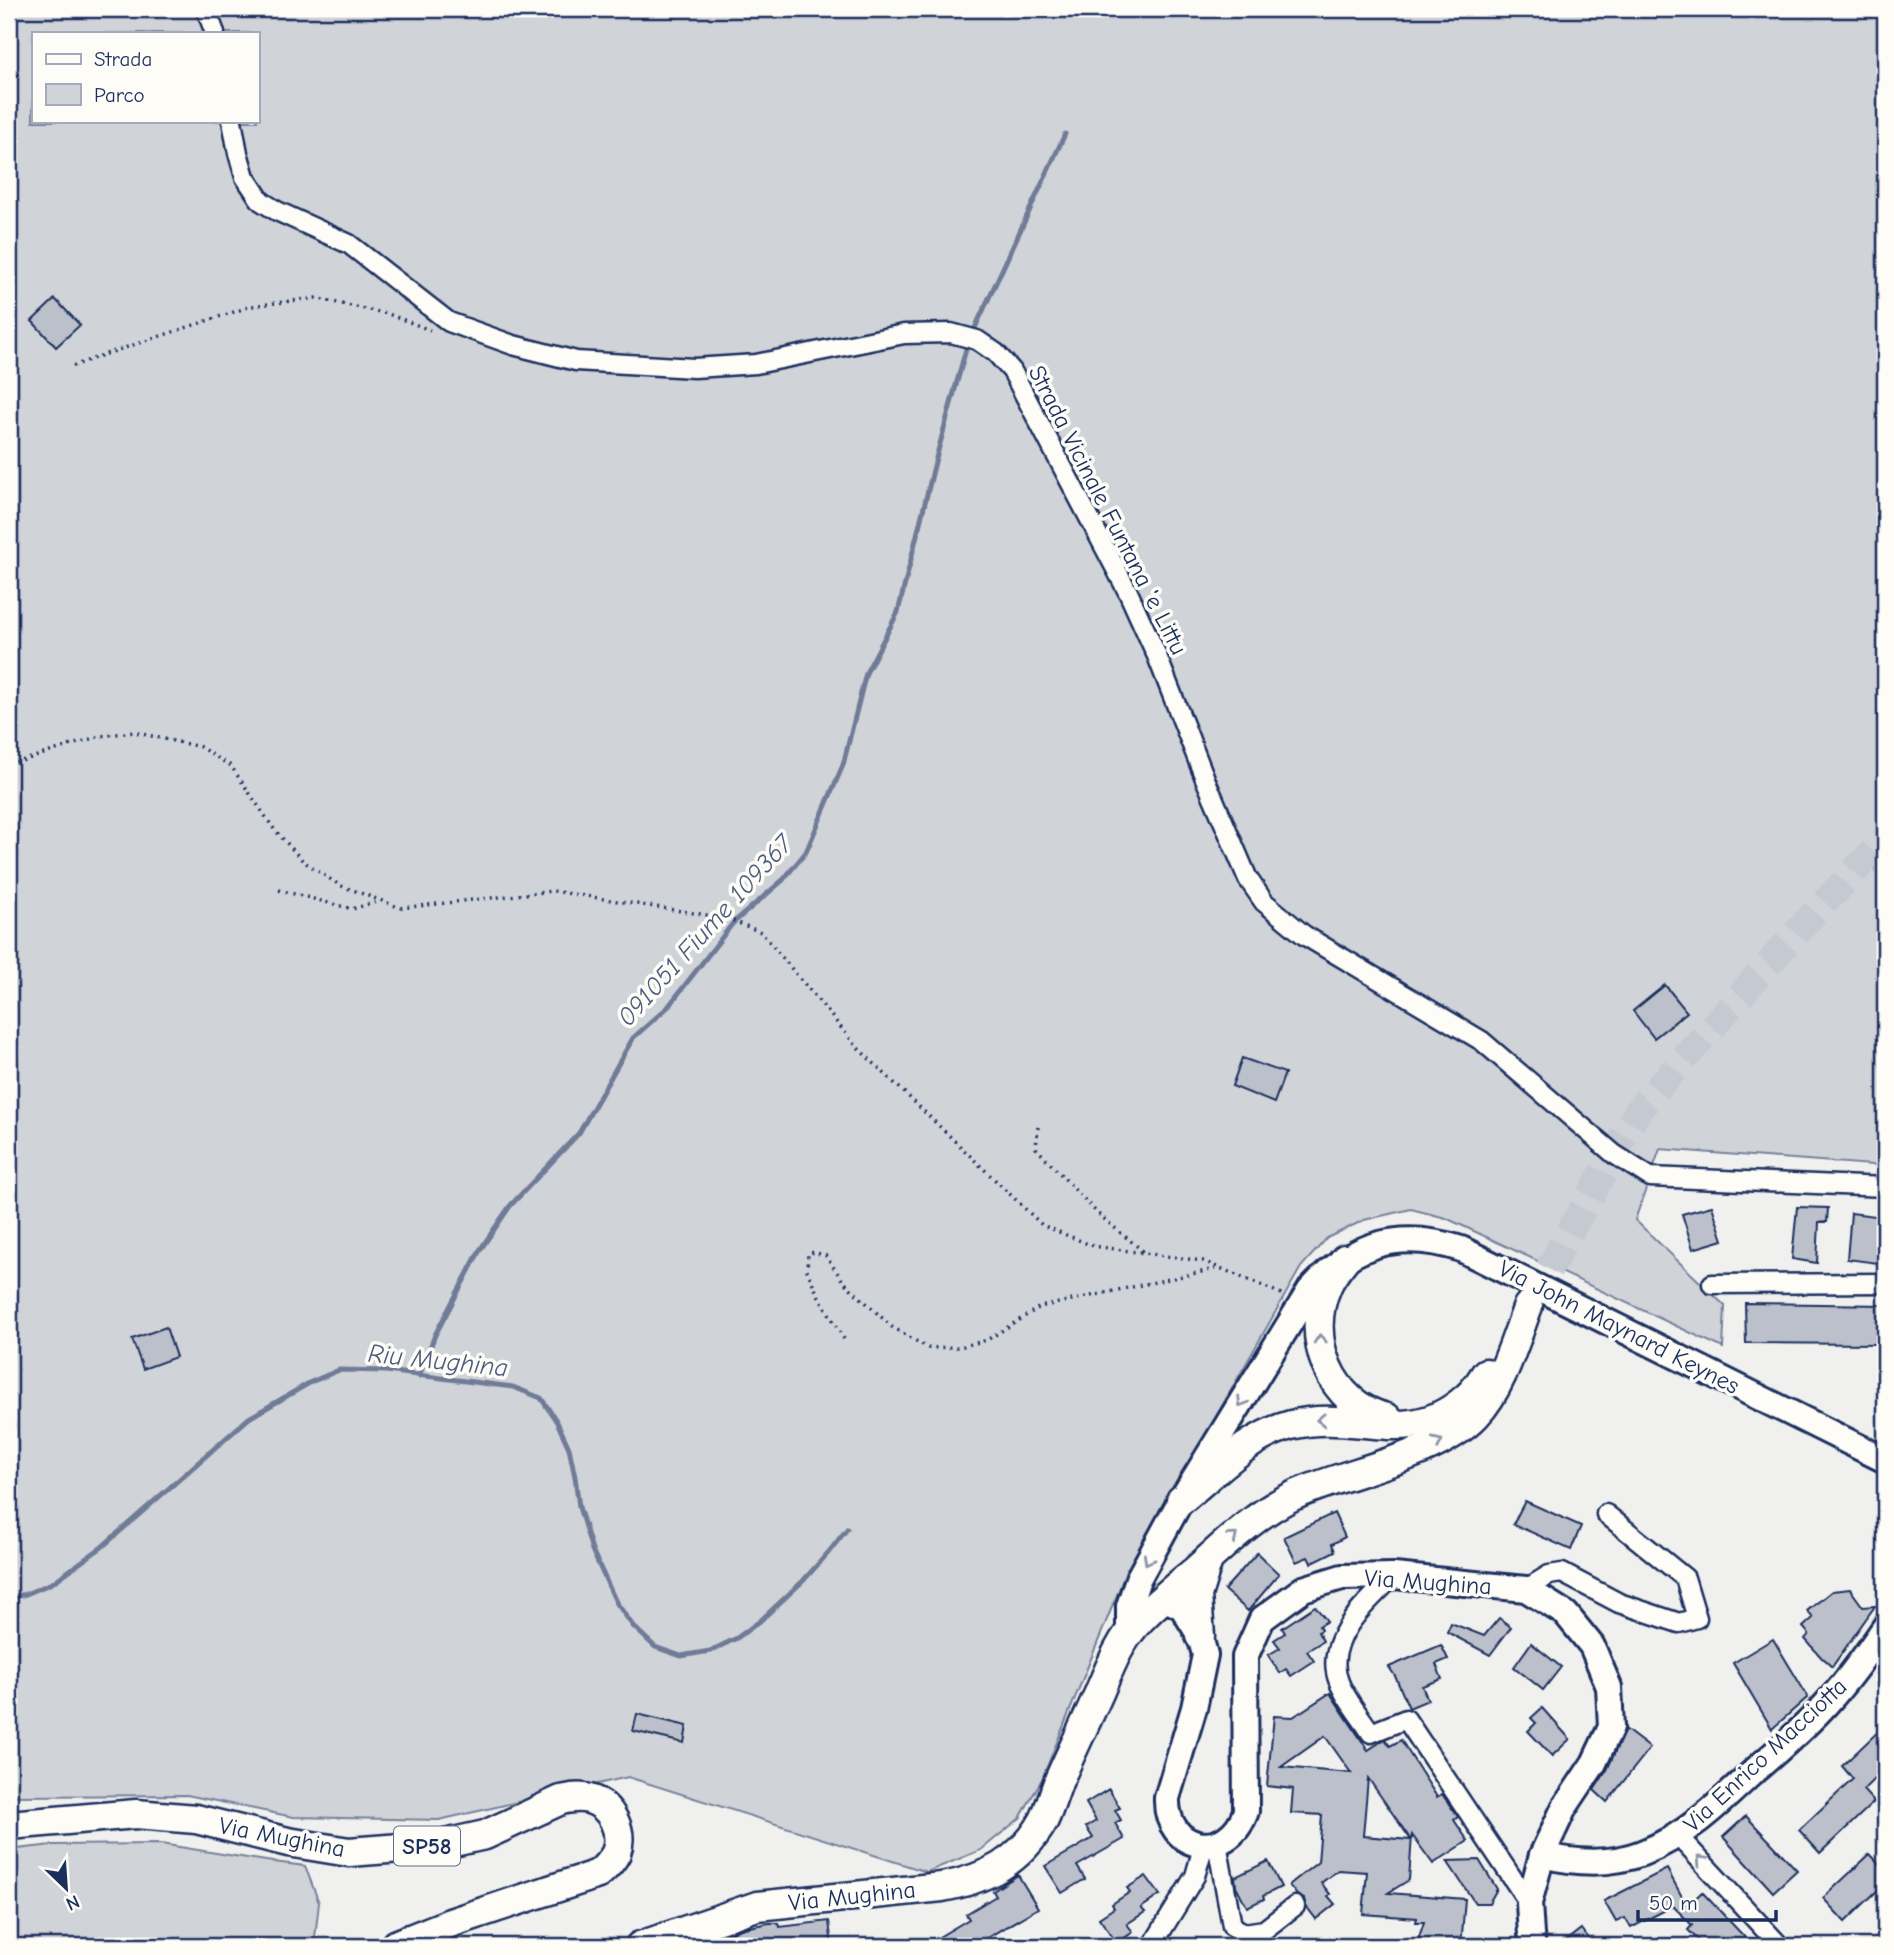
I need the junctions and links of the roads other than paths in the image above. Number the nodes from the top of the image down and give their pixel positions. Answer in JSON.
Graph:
{"nodes":[{"id":1,"x":206,"y":9,"type":"edge"},
{"id":2,"x":215,"y":32,"type":"edge"},
{"id":3,"x":232,"y":122,"type":"edge"},
{"id":4,"x":1885,"y":1187,"type":"edge"},
{"id":5,"x":1345,"y":1259,"type":"junction"},
{"id":6,"x":1885,"y":1283,"type":"edge"},
{"id":7,"x":1712,"y":1284,"type":"dead end"},
{"id":8,"x":1442,"y":1416,"type":"junction"},
{"id":9,"x":1885,"y":1460,"type":"edge"},
{"id":10,"x":1181,"y":1500,"type":"junction"},
{"id":11,"x":1606,"y":1514,"type":"dead end"},
{"id":12,"x":1209,"y":1558,"type":"junction"},
{"id":13,"x":1394,"y":1576,"type":"junction"},
{"id":14,"x":1526,"y":1589,"type":"junction"},
{"id":15,"x":1164,"y":1598,"type":"junction"},
{"id":16,"x":1885,"y":1627,"type":"edge"},
{"id":17,"x":1129,"y":1632,"type":"junction"},
{"id":18,"x":1200,"y":1636,"type":"junction"},
{"id":19,"x":9,"y":1825,"type":"edge"},
{"id":20,"x":1678,"y":1836,"type":"junction"},
{"id":21,"x":1210,"y":1844,"type":"junction"},
{"id":22,"x":1542,"y":1855,"type":"junction"},
{"id":23,"x":1529,"y":1903,"type":"junction"},
{"id":24,"x":1295,"y":1906,"type":"dead end"},
{"id":25,"x":450,"y":1923,"type":"junction"},
{"id":26,"x":398,"y":1946,"type":"edge"},
{"id":27,"x":431,"y":1946,"type":"edge"},
{"id":28,"x":640,"y":1946,"type":"edge"},
{"id":29,"x":1152,"y":1946,"type":"edge"},
{"id":30,"x":1533,"y":1946,"type":"edge"},
{"id":31,"x":1780,"y":1946,"type":"edge"}],
"edges":[{"from":1,"to":2,"type":"street"},
{"from":3,"to":4,"type":"street","name":"Strada Vicinale Funtana 'e Littu"},
{"from":8,"to":5,"type":"main road","one_way":true},
{"from":5,"to":9,"type":"street","name":"Via John Maynard Keynes"},
{"from":5,"to":10,"type":"street","name":"Via John Maynard Keynes","one_way":true},
{"from":6,"to":7,"type":"street"},
{"from":8,"to":10,"type":"main road","one_way":true},
{"from":12,"to":8,"type":"main road","name":"Via Mughina","one_way":true},
{"from":10,"to":17,"type":"street","name":"Via John Maynard Keynes","one_way":true},
{"from":11,"to":14,"type":"street"},
{"from":12,"to":15,"type":"main road","name":"Via Mughina"},
{"from":12,"to":18,"type":"main road"},
{"from":13,"to":14,"type":"street","name":"Via Mughina"},
{"from":13,"to":21,"type":"street","name":"Via Mughina"},
{"from":13,"to":23,"type":"street"},
{"from":14,"to":22,"type":"street","name":"Via Mughina"},
{"from":15,"to":17,"type":"main road","name":"Via Mughina"},
{"from":15,"to":18,"type":"street"},
{"from":16,"to":20,"type":"street","name":"Via Enrico Macciotta"},
{"from":17,"to":28,"type":"main road","name":"Via Mughina"},
{"from":18,"to":21,"type":"street"},
{"from":19,"to":25,"type":"main road","name":"Via Mughina","number":"SP58"},
{"from":20,"to":22,"type":"street","name":"Via Enrico Macciotta"},
{"from":31,"to":20,"type":"street","one_way":true},
{"from":21,"to":24,"type":"street"},
{"from":21,"to":29,"type":"street"},
{"from":22,"to":23,"type":"street","name":"Via Mughina"},
{"from":23,"to":30,"type":"street","name":"Via Mughina"},
{"from":25,"to":26,"type":"main road"},
{"from":25,"to":27,"type":"main road"}]}
